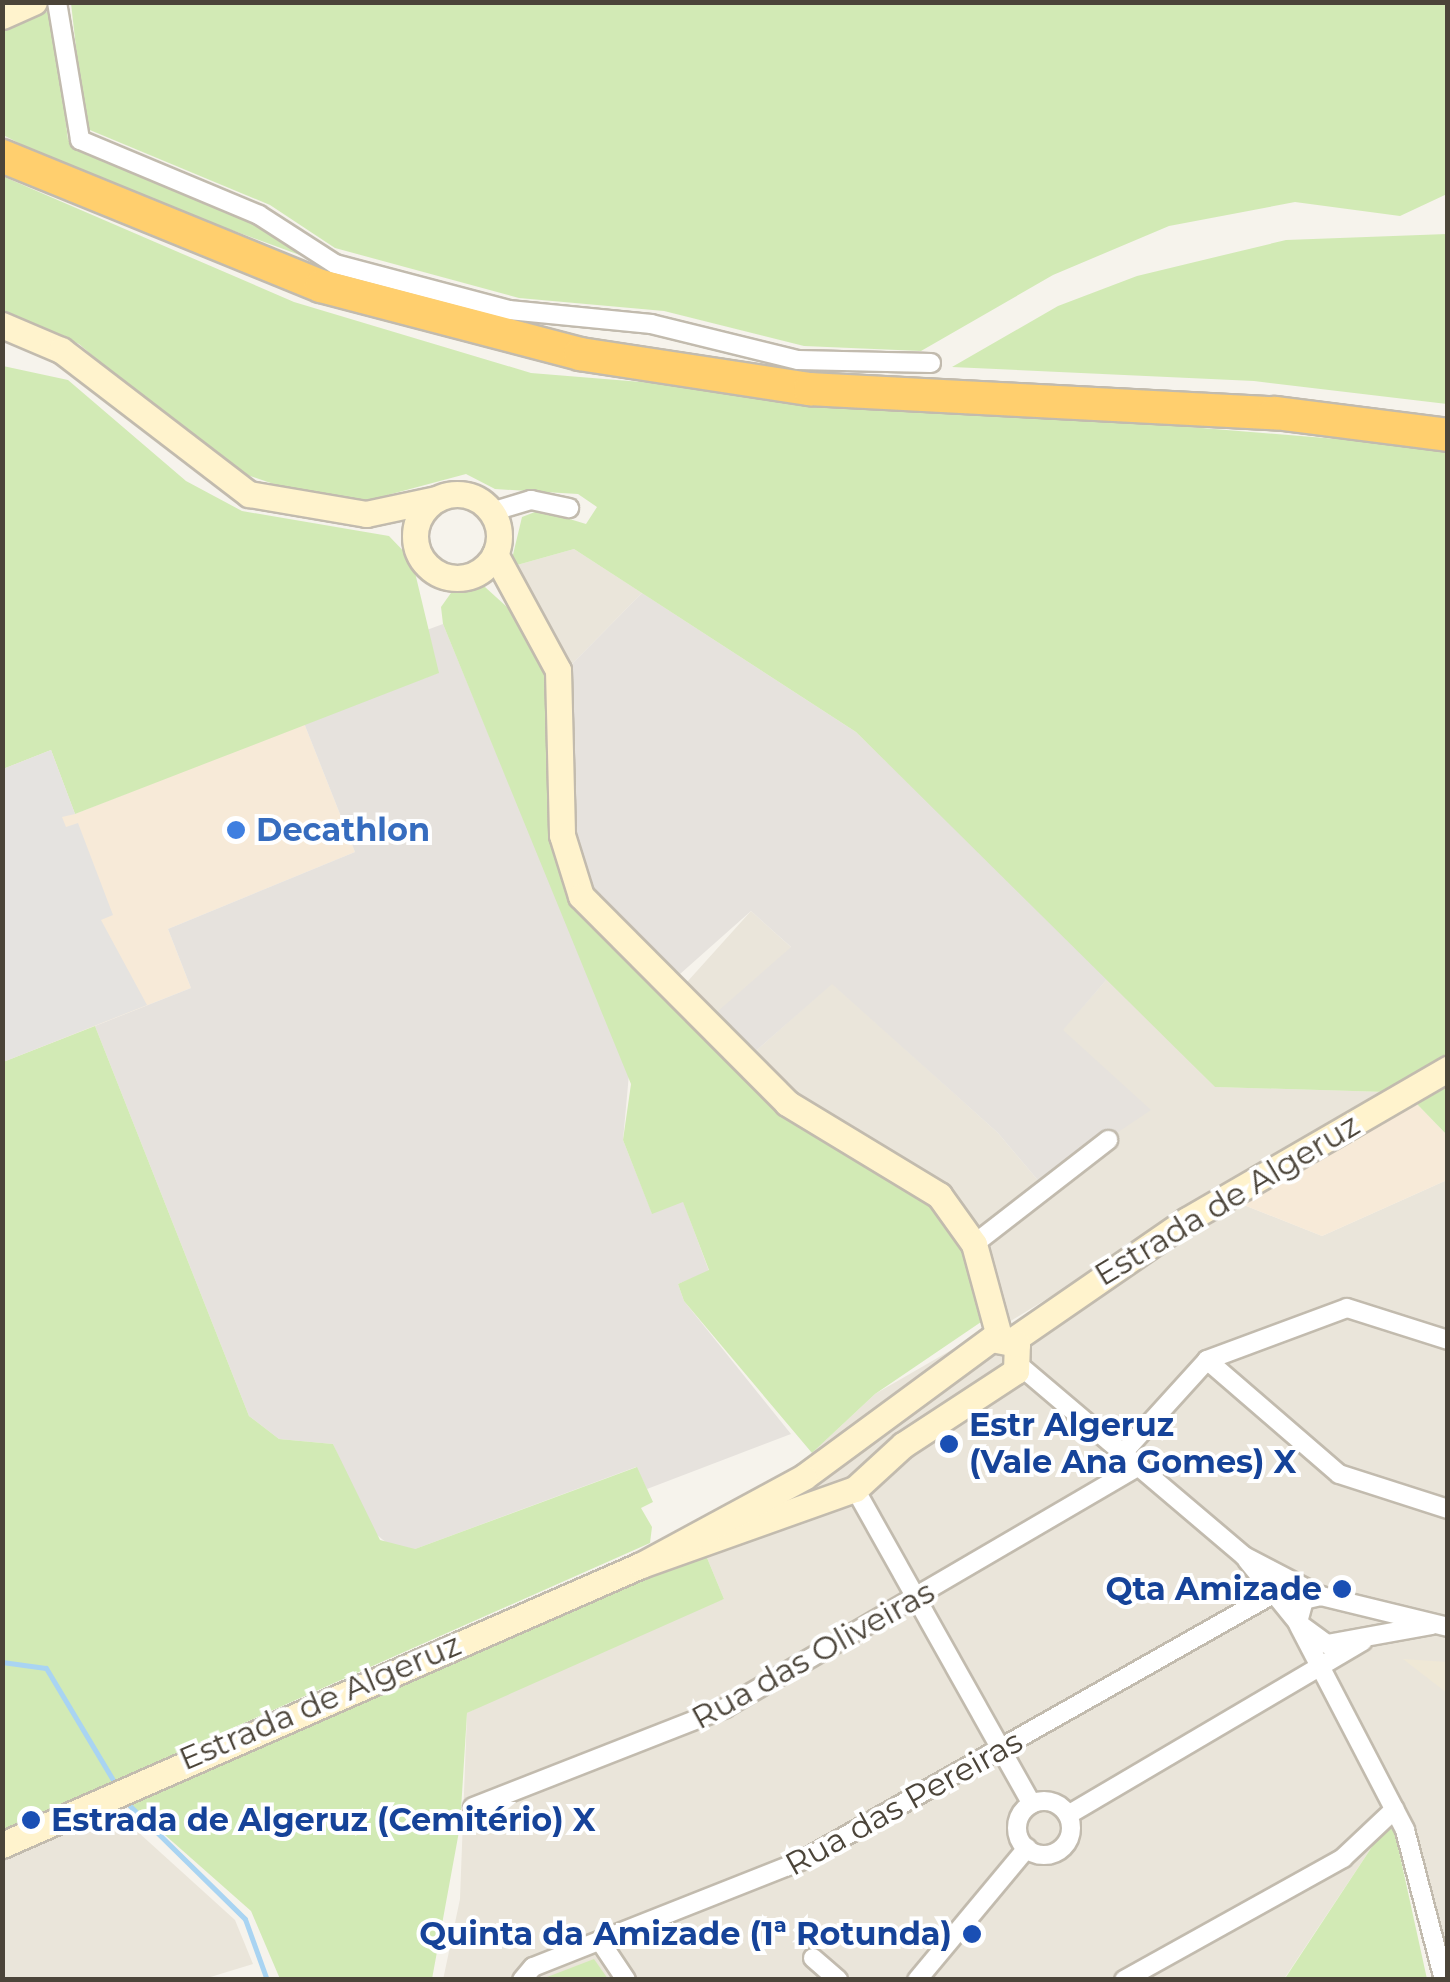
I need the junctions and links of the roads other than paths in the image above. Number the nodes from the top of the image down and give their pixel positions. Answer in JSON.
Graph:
{"nodes":[{"id":1,"x":34,"y":2,"type":"edge"},
{"id":2,"x":58,"y":2,"type":"edge"},
{"id":3,"x":2,"y":16,"type":"edge"},
{"id":4,"x":2,"y":156,"type":"edge"},
{"id":5,"x":2,"y":325,"type":"edge"},
{"id":6,"x":931,"y":364,"type":"dead end"},
{"id":7,"x":1448,"y":435,"type":"edge"},
{"id":8,"x":436,"y":499,"type":"junction"},
{"id":9,"x":570,"y":508,"type":"dead end"},
{"id":10,"x":491,"y":512,"type":"junction"},
{"id":11,"x":366,"y":514,"type":"junction"},
{"id":12,"x":414,"y":536,"type":"junction"},
{"id":13,"x":495,"y":554,"type":"junction"},
{"id":14,"x":477,"y":573,"type":"junction"},
{"id":15,"x":512,"y":592,"type":"junction"},
{"id":16,"x":1448,"y":1069,"type":"edge"},
{"id":17,"x":1108,"y":1140,"type":"dead end"},
{"id":18,"x":974,"y":1244,"type":"junction"},
{"id":19,"x":1448,"y":1340,"type":"edge"},
{"id":20,"x":1004,"y":1354,"type":"junction"},
{"id":21,"x":1207,"y":1360,"type":"junction"},
{"id":22,"x":837,"y":1454,"type":"junction"},
{"id":23,"x":1121,"y":1455,"type":"junction"},
{"id":24,"x":1136,"y":1468,"type":"junction"},
{"id":25,"x":856,"y":1486,"type":"junction"},
{"id":26,"x":1448,"y":1509,"type":"edge"},
{"id":27,"x":1244,"y":1556,"type":"junction"},
{"id":28,"x":641,"y":1565,"type":"junction"},
{"id":29,"x":1273,"y":1594,"type":"junction"},
{"id":30,"x":1321,"y":1596,"type":"junction"},
{"id":31,"x":914,"y":1602,"type":"junction"},
{"id":32,"x":1358,"y":1606,"type":"junction"},
{"id":33,"x":1299,"y":1624,"type":"junction"},
{"id":34,"x":1442,"y":1626,"type":"edge"},
{"id":35,"x":1365,"y":1640,"type":"junction"},
{"id":36,"x":1321,"y":1674,"type":"junction"},
{"id":37,"x":999,"y":1752,"type":"junction"},
{"id":38,"x":1032,"y":1804,"type":"junction"},
{"id":39,"x":473,"y":1807,"type":"dead end"},
{"id":40,"x":1395,"y":1808,"type":"junction"},
{"id":41,"x":1068,"y":1815,"type":"junction"},
{"id":42,"x":2,"y":1845,"type":"edge"},
{"id":43,"x":1027,"y":1848,"type":"junction"},
{"id":44,"x":600,"y":1942,"type":"junction"},
{"id":45,"x":813,"y":1958,"type":"dead end"},
{"id":46,"x":522,"y":1980,"type":"edge"},
{"id":47,"x":626,"y":1980,"type":"edge"},
{"id":48,"x":838,"y":1980,"type":"edge"},
{"id":49,"x":917,"y":1980,"type":"edge"},
{"id":50,"x":1124,"y":1980,"type":"edge"},
{"id":51,"x":1444,"y":1980,"type":"edge"}],
"edges":[{"from":1,"to":3,"type":"main road"},
{"from":2,"to":6,"type":"street"},
{"from":4,"to":7,"type":"highway"},
{"from":5,"to":11,"type":"main road"},
{"from":8,"to":10,"type":"main road"},
{"from":8,"to":11,"type":"main road"},
{"from":8,"to":12,"type":"main road"},
{"from":9,"to":10,"type":"street"},
{"from":10,"to":13,"type":"main road"},
{"from":11,"to":12,"type":"main road"},
{"from":12,"to":14,"type":"main road"},
{"from":13,"to":14,"type":"main road"},
{"from":13,"to":15,"type":"main road"},
{"from":14,"to":15,"type":"main road"},
{"from":15,"to":18,"type":"main road"},
{"from":16,"to":20,"type":"main road","name":"Estrada de Algeruz"},
{"from":17,"to":18,"type":"street"},
{"from":18,"to":20,"type":"main road"},
{"from":19,"to":21,"type":"street"},
{"from":20,"to":22,"type":"main road","name":"Estrada de Algeruz"},
{"from":20,"to":23,"type":"street"},
{"from":20,"to":25,"type":"main road","name":"Estrada de Algeruz"},
{"from":21,"to":23,"type":"street"},
{"from":21,"to":26,"type":"street"},
{"from":22,"to":25,"type":"main road"},
{"from":22,"to":28,"type":"main road","name":"Estrada de Algeruz"},
{"from":23,"to":24,"type":"street"},
{"from":24,"to":27,"type":"street"},
{"from":24,"to":31,"type":"street","name":"Rua das Oliveiras"},
{"from":25,"to":28,"type":"main road","name":"Estrada de Algeruz"},
{"from":25,"to":31,"type":"street"},
{"from":27,"to":29,"type":"street"},
{"from":27,"to":30,"type":"street"},
{"from":28,"to":42,"type":"main road","name":"Estrada de Algeruz"},
{"from":29,"to":33,"type":"street"},
{"from":29,"to":37,"type":"street","name":"Rua das Pereiras"},
{"from":30,"to":32,"type":"street"},
{"from":30,"to":33,"type":"street"},
{"from":31,"to":37,"type":"street"},
{"from":31,"to":39,"type":"street","name":"Rua das Oliveiras"},
{"from":32,"to":34,"type":"street"},
{"from":32,"to":35,"type":"street"},
{"from":33,"to":35,"type":"street"},
{"from":33,"to":36,"type":"street"},
{"from":34,"to":35,"type":"street"},
{"from":35,"to":36,"type":"street"},
{"from":36,"to":40,"type":"street"},
{"from":36,"to":41,"type":"street"},
{"from":37,"to":38,"type":"street"},
{"from":37,"to":44,"type":"street","name":"Rua das Pereiras"},
{"from":38,"to":41,"type":"street"},
{"from":38,"to":43,"type":"street"},
{"from":40,"to":50,"type":"street"},
{"from":40,"to":51,"type":"street"},
{"from":41,"to":43,"type":"street"},
{"from":43,"to":49,"type":"street"},
{"from":44,"to":46,"type":"street","name":"Rua das Pereiras"},
{"from":44,"to":47,"type":"street"},
{"from":45,"to":48,"type":"street"}]}
